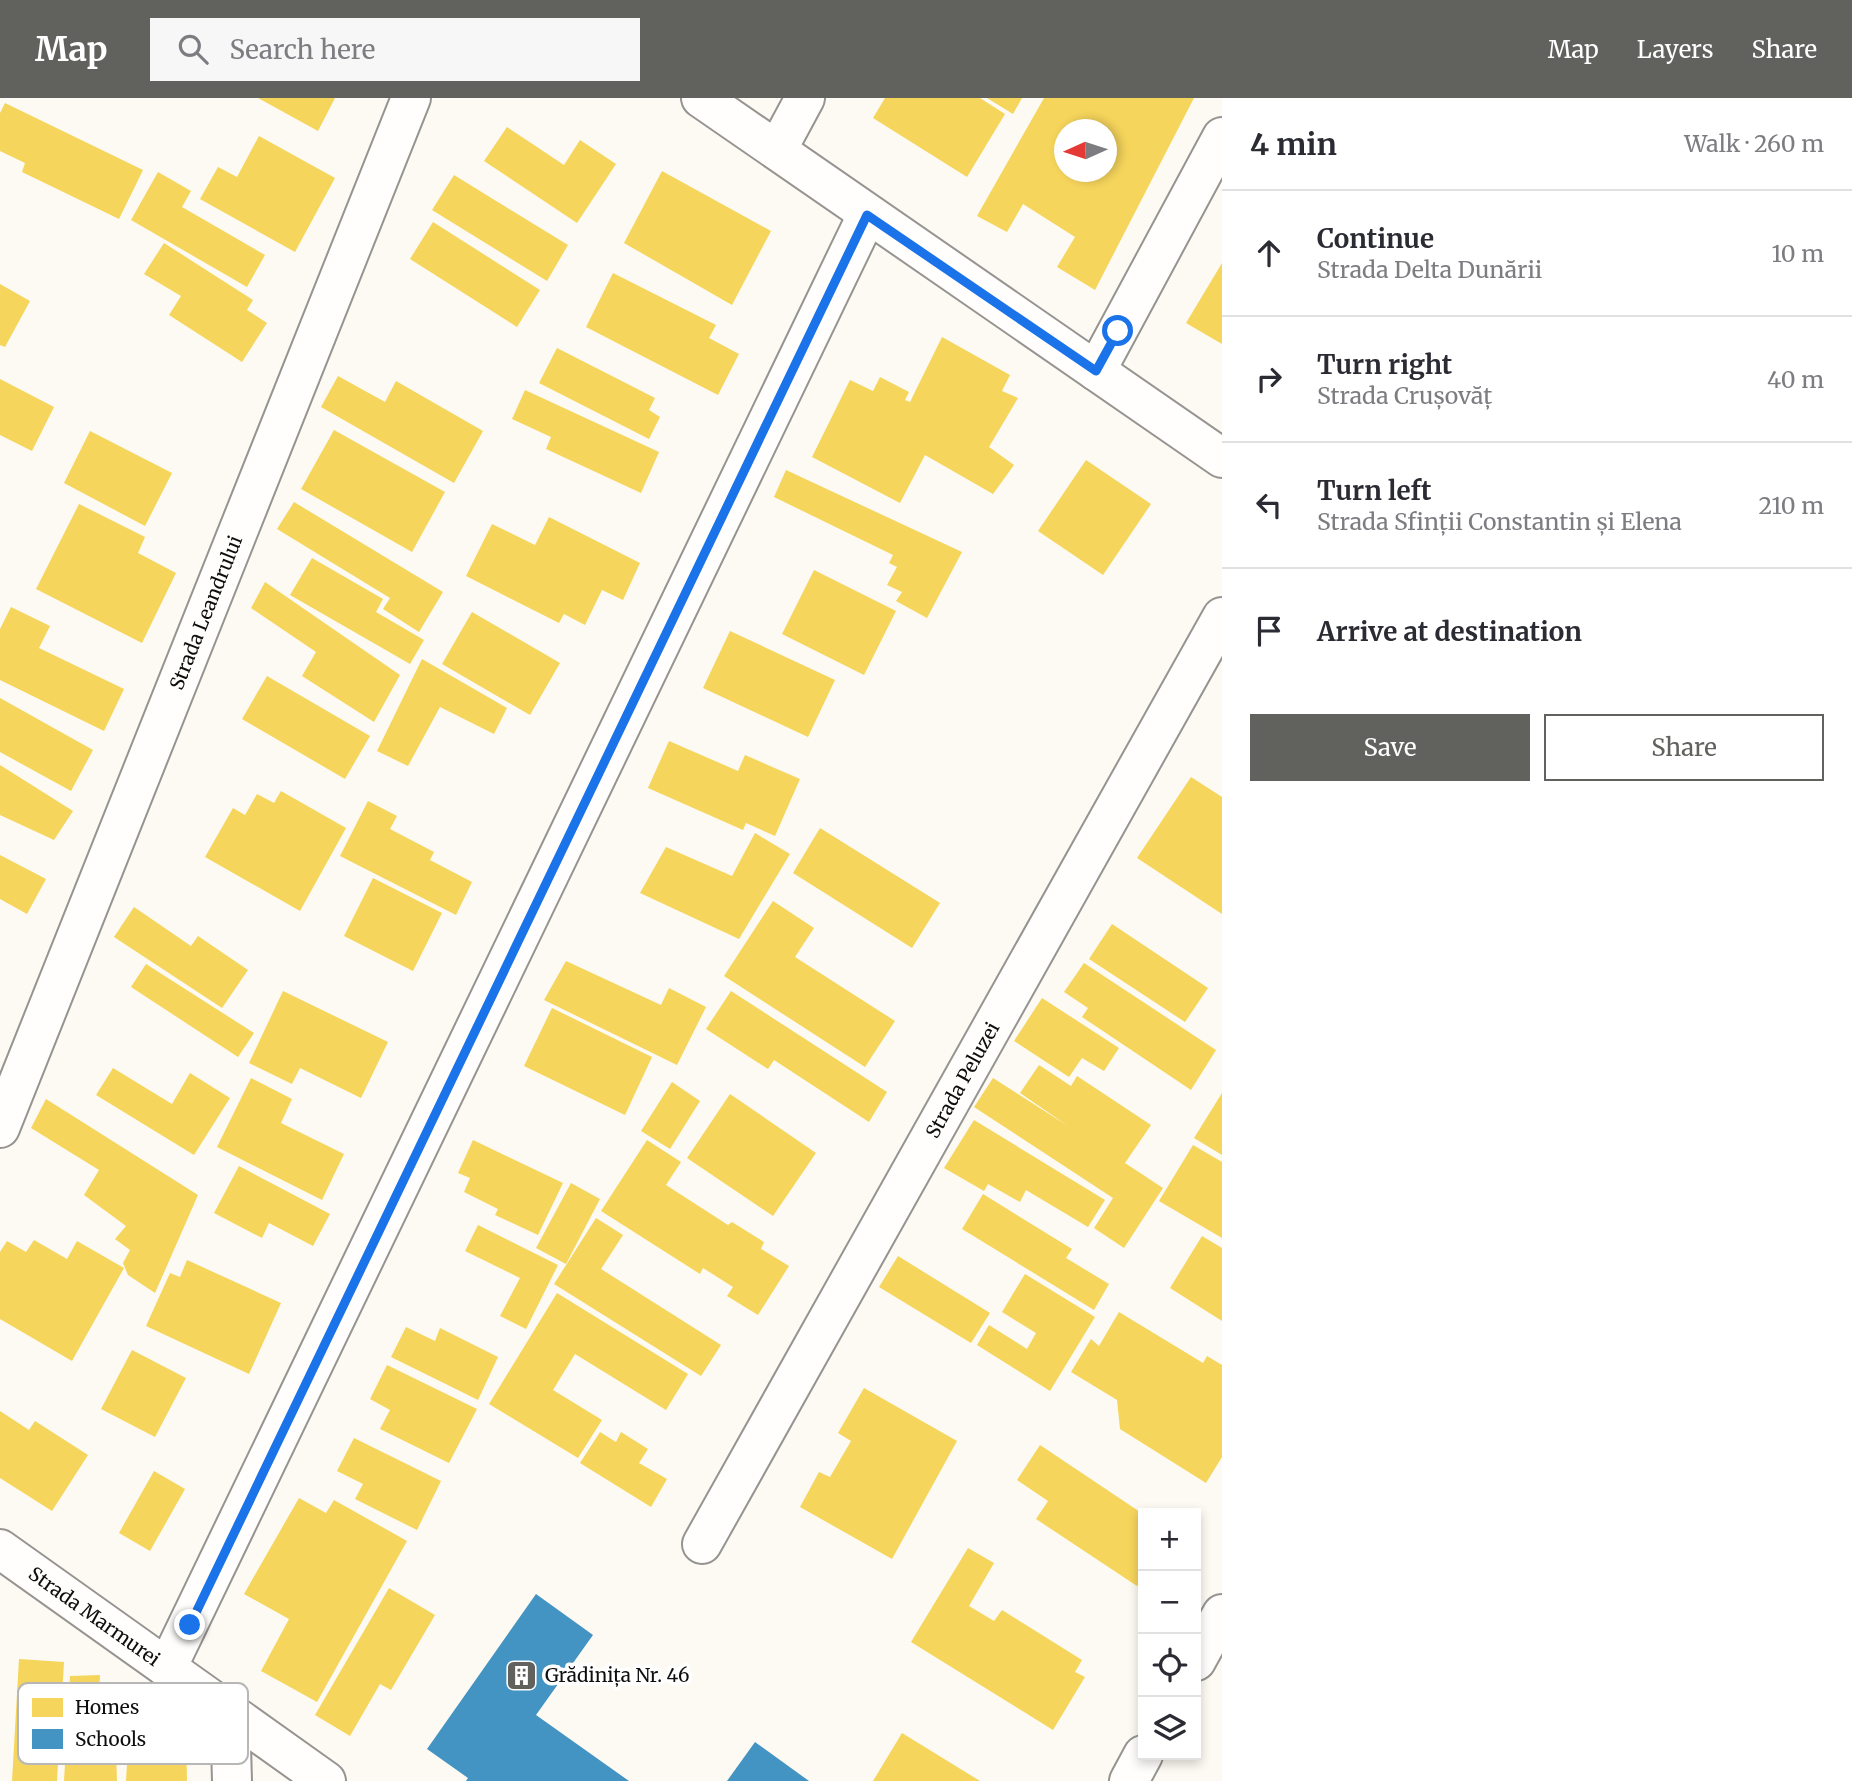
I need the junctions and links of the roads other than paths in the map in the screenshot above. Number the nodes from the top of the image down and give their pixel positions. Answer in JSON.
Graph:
{"nodes":[{"id":1,"x":411,"y":98,"type":"edge"},
{"id":2,"x":701,"y":98,"type":"edge"},
{"id":3,"x":805,"y":98,"type":"edge"},
{"id":4,"x":1222,"y":137,"type":"edge"},
{"id":5,"x":777,"y":150,"type":"junction"},
{"id":6,"x":867,"y":215,"type":"junction"},
{"id":7,"x":1096,"y":371,"type":"junction"},
{"id":8,"x":1222,"y":458,"type":"edge"},
{"id":9,"x":1222,"y":617,"type":"edge"},
{"id":10,"x":0,"y":1128,"type":"edge"},
{"id":11,"x":702,"y":1544,"type":"dead end"},
{"id":12,"x":0,"y":1549,"type":"edge"},
{"id":13,"x":1222,"y":1614,"type":"edge"},
{"id":14,"x":1201,"y":1652,"type":"edge"},
{"id":15,"x":167,"y":1668,"type":"junction"},
{"id":16,"x":188,"y":1683,"type":"edge"},
{"id":17,"x":248,"y":1725,"type":"edge"},
{"id":18,"x":1140,"y":1760,"type":"edge"},
{"id":19,"x":326,"y":1781,"type":"edge"},
{"id":20,"x":1129,"y":1781,"type":"edge"}],
"edges":[{"from":1,"to":10,"type":"street","name":"Strada Leandrului"},
{"from":2,"to":5,"type":"street"},
{"from":3,"to":5,"type":"street"},
{"from":4,"to":7,"type":"street"},
{"from":5,"to":6,"type":"street"},
{"from":6,"to":7,"type":"street"},
{"from":6,"to":15,"type":"street"},
{"from":7,"to":8,"type":"street"},
{"from":9,"to":11,"type":"street","name":"Strada Peluzei"},
{"from":12,"to":15,"type":"street","name":"Strada Marmurei"},
{"from":13,"to":14,"type":"street"},
{"from":15,"to":16,"type":"street","name":"Strada Marmurei"},
{"from":17,"to":19,"type":"street","name":"Strada Marmurei"},
{"from":18,"to":20,"type":"street"}]}
